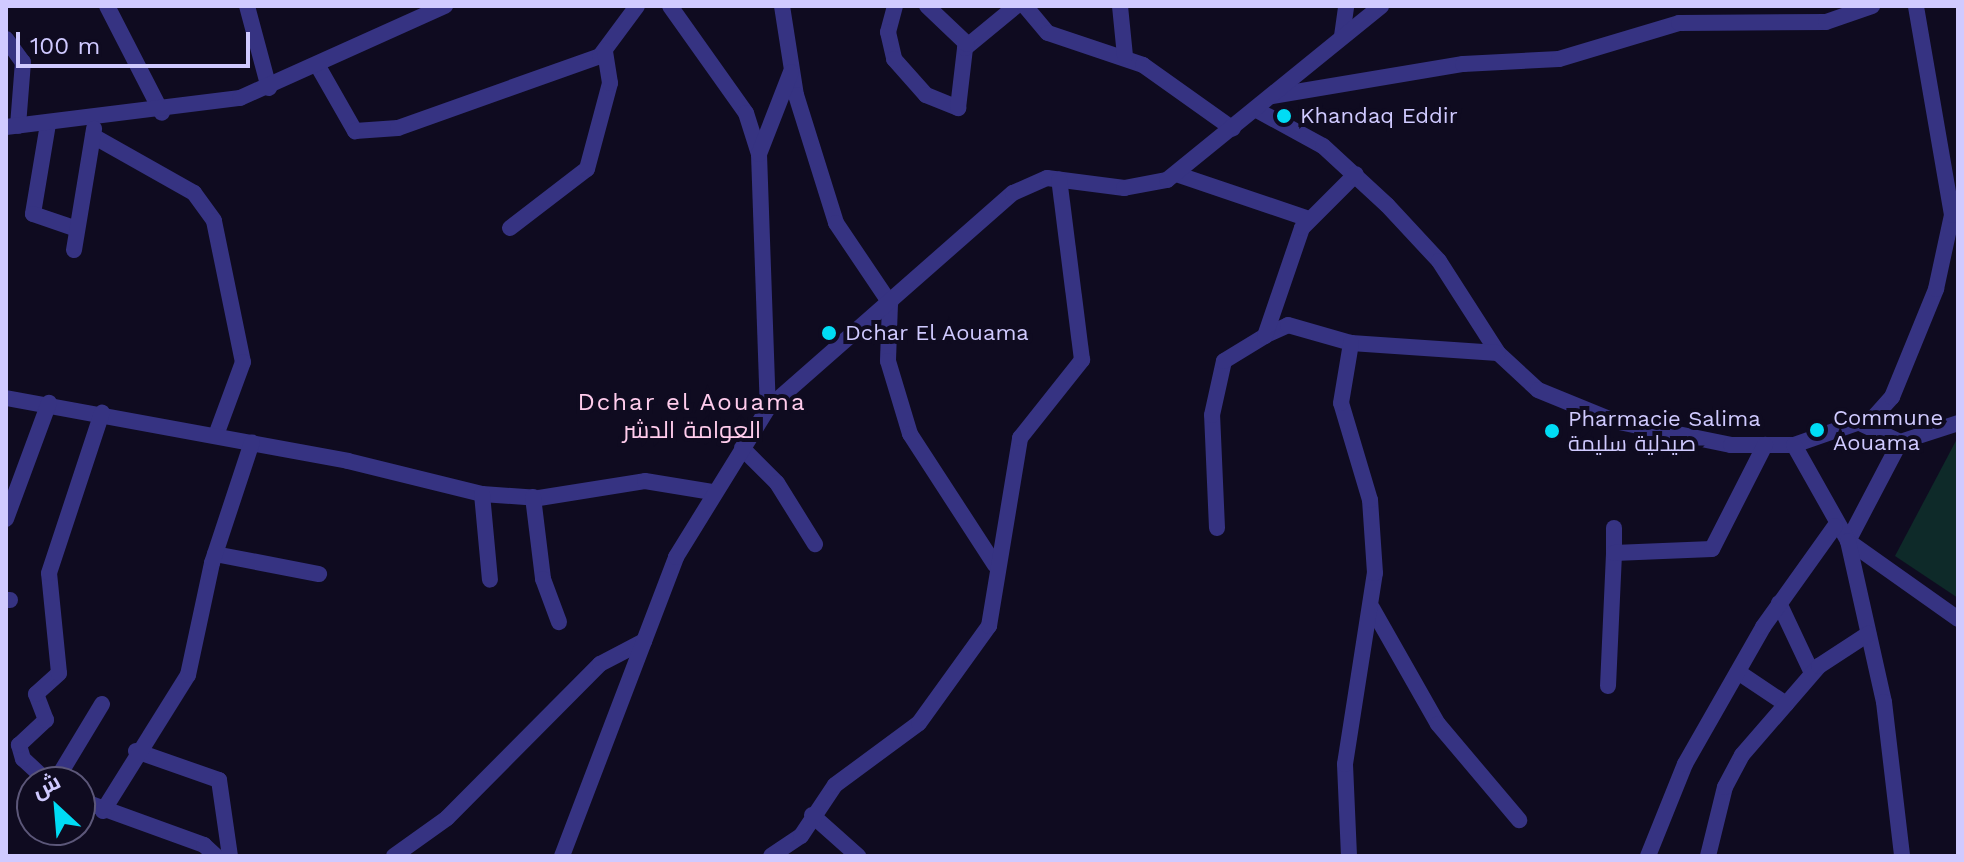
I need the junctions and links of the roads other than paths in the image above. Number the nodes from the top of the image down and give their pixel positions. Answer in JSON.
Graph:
{"nodes":[{"id":1,"x":107,"y":6,"type":"edge"},
{"id":2,"x":247,"y":6,"type":"edge"},
{"id":3,"x":445,"y":6,"type":"edge"},
{"id":4,"x":637,"y":6,"type":"edge"},
{"id":5,"x":670,"y":6,"type":"edge"},
{"id":6,"x":782,"y":6,"type":"edge"},
{"id":7,"x":895,"y":6,"type":"edge"},
{"id":8,"x":927,"y":6,"type":"edge"},
{"id":9,"x":1016,"y":6,"type":"edge"},
{"id":10,"x":1025,"y":6,"type":"edge"},
{"id":11,"x":1120,"y":6,"type":"edge"},
{"id":12,"x":1346,"y":6,"type":"edge"},
{"id":13,"x":1381,"y":6,"type":"edge"},
{"id":14,"x":1872,"y":6,"type":"edge"},
{"id":15,"x":1916,"y":6,"type":"edge"},
{"id":16,"x":1342,"y":36,"type":"junction"},
{"id":17,"x":6,"y":39,"type":"edge"},
{"id":18,"x":967,"y":44,"type":"junction"},
{"id":19,"x":605,"y":50,"type":"junction"},
{"id":20,"x":1125,"y":56,"type":"junction"},
{"id":21,"x":319,"y":68,"type":"junction"},
{"id":22,"x":791,"y":72,"type":"junction"},
{"id":23,"x":269,"y":88,"type":"junction"},
{"id":24,"x":1272,"y":96,"type":"junction"},
{"id":25,"x":1255,"y":109,"type":"junction"},
{"id":26,"x":162,"y":113,"type":"junction"},
{"id":27,"x":48,"y":124,"type":"junction"},
{"id":28,"x":12,"y":126,"type":"edge"},
{"id":29,"x":94,"y":128,"type":"junction"},
{"id":30,"x":1233,"y":129,"type":"junction"},
{"id":31,"x":759,"y":154,"type":"junction"},
{"id":32,"x":1176,"y":174,"type":"junction"},
{"id":33,"x":1356,"y":174,"type":"junction"},
{"id":34,"x":1059,"y":179,"type":"junction"},
{"id":35,"x":1309,"y":219,"type":"junction"},
{"id":36,"x":510,"y":228,"type":"dead end"},
{"id":37,"x":77,"y":229,"type":"junction"},
{"id":38,"x":74,"y":250,"type":"dead end"},
{"id":39,"x":890,"y":303,"type":"junction"},
{"id":40,"x":1265,"y":336,"type":"junction"},
{"id":41,"x":1351,"y":343,"type":"junction"},
{"id":42,"x":1498,"y":353,"type":"junction"},
{"id":43,"x":6,"y":398,"type":"edge"},
{"id":44,"x":49,"y":403,"type":"junction"},
{"id":45,"x":768,"y":408,"type":"junction"},
{"id":46,"x":102,"y":413,"type":"junction"},
{"id":47,"x":1958,"y":423,"type":"edge"},
{"id":48,"x":1862,"y":424,"type":"junction"},
{"id":49,"x":216,"y":435,"type":"junction"},
{"id":50,"x":252,"y":442,"type":"junction"},
{"id":51,"x":1900,"y":442,"type":"junction"},
{"id":52,"x":1765,"y":445,"type":"junction"},
{"id":53,"x":1794,"y":445,"type":"junction"},
{"id":54,"x":742,"y":448,"type":"junction"},
{"id":55,"x":712,"y":492,"type":"junction"},
{"id":56,"x":482,"y":494,"type":"junction"},
{"id":57,"x":533,"y":497,"type":"junction"},
{"id":58,"x":6,"y":519,"type":"edge"},
{"id":59,"x":1835,"y":526,"type":"junction"},
{"id":60,"x":1217,"y":528,"type":"dead end"},
{"id":61,"x":1614,"y":528,"type":"dead end"},
{"id":62,"x":1848,"y":541,"type":"junction"},
{"id":63,"x":815,"y":544,"type":"dead end"},
{"id":64,"x":1614,"y":553,"type":"junction"},
{"id":65,"x":215,"y":554,"type":"junction"},
{"id":66,"x":995,"y":565,"type":"junction"},
{"id":67,"x":319,"y":574,"type":"dead end"},
{"id":68,"x":490,"y":580,"type":"dead end"},
{"id":69,"x":1779,"y":603,"type":"junction"},
{"id":70,"x":1372,"y":608,"type":"junction"},
{"id":71,"x":1958,"y":619,"type":"edge"},
{"id":72,"x":559,"y":622,"type":"dead end"},
{"id":73,"x":1868,"y":634,"type":"junction"},
{"id":74,"x":644,"y":641,"type":"junction"},
{"id":75,"x":1738,"y":672,"type":"junction"},
{"id":76,"x":1812,"y":673,"type":"junction"},
{"id":77,"x":1608,"y":686,"type":"dead end"},
{"id":78,"x":102,"y":704,"type":"dead end"},
{"id":79,"x":1786,"y":704,"type":"junction"},
{"id":80,"x":136,"y":751,"type":"junction"},
{"id":81,"x":31,"y":766,"type":"edge"},
{"id":82,"x":65,"y":766,"type":"edge"},
{"id":83,"x":96,"y":808,"type":"edge"},
{"id":84,"x":103,"y":811,"type":"junction"},
{"id":85,"x":812,"y":815,"type":"junction"},
{"id":86,"x":1519,"y":820,"type":"dead end"},
{"id":87,"x":216,"y":856,"type":"edge"},
{"id":88,"x":230,"y":856,"type":"edge"},
{"id":89,"x":394,"y":856,"type":"edge"},
{"id":90,"x":562,"y":856,"type":"edge"},
{"id":91,"x":771,"y":856,"type":"edge"},
{"id":92,"x":858,"y":856,"type":"edge"},
{"id":93,"x":1349,"y":856,"type":"edge"},
{"id":94,"x":1648,"y":856,"type":"edge"},
{"id":95,"x":1708,"y":856,"type":"edge"},
{"id":96,"x":1902,"y":856,"type":"edge"}],
"edges":[{"from":1,"to":26,"type":"street"},
{"from":2,"to":23,"type":"street"},
{"from":3,"to":21,"type":"street"},
{"from":4,"to":19,"type":"street"},
{"from":5,"to":31,"type":"street"},
{"from":6,"to":22,"type":"street"},
{"from":7,"to":18,"type":"street"},
{"from":8,"to":18,"type":"street"},
{"from":9,"to":18,"type":"street"},
{"from":10,"to":20,"type":"street"},
{"from":11,"to":20,"type":"street"},
{"from":12,"to":16,"type":"street"},
{"from":13,"to":16,"type":"street"},
{"from":14,"to":24,"type":"street"},
{"from":15,"to":48,"type":"street"},
{"from":16,"to":24,"type":"street"},
{"from":17,"to":28,"type":"street"},
{"from":19,"to":21,"type":"street"},
{"from":19,"to":36,"type":"street"},
{"from":20,"to":30,"type":"street"},
{"from":21,"to":23,"type":"street"},
{"from":22,"to":31,"type":"street"},
{"from":22,"to":39,"type":"street"},
{"from":23,"to":26,"type":"street"},
{"from":24,"to":25,"type":"street"},
{"from":25,"to":30,"type":"street"},
{"from":25,"to":33,"type":"street"},
{"from":26,"to":29,"type":"street"},
{"from":27,"to":28,"type":"street"},
{"from":27,"to":29,"type":"street"},
{"from":27,"to":37,"type":"street"},
{"from":29,"to":37,"type":"street"},
{"from":29,"to":49,"type":"street"},
{"from":30,"to":32,"type":"street"},
{"from":31,"to":45,"type":"street"},
{"from":32,"to":34,"type":"street"},
{"from":32,"to":35,"type":"street"},
{"from":33,"to":35,"type":"street"},
{"from":33,"to":42,"type":"street"},
{"from":34,"to":39,"type":"street"},
{"from":34,"to":66,"type":"street"},
{"from":35,"to":40,"type":"street"},
{"from":37,"to":38,"type":"street"},
{"from":39,"to":45,"type":"street"},
{"from":39,"to":66,"type":"street"},
{"from":40,"to":41,"type":"street"},
{"from":40,"to":60,"type":"street"},
{"from":41,"to":42,"type":"street"},
{"from":41,"to":70,"type":"street"},
{"from":42,"to":52,"type":"street"},
{"from":43,"to":44,"type":"street"},
{"from":44,"to":46,"type":"street"},
{"from":44,"to":58,"type":"street"},
{"from":45,"to":54,"type":"street"},
{"from":46,"to":49,"type":"street"},
{"from":46,"to":81,"type":"street"},
{"from":47,"to":51,"type":"street"},
{"from":48,"to":51,"type":"street"},
{"from":48,"to":53,"type":"street"},
{"from":49,"to":50,"type":"street"},
{"from":50,"to":56,"type":"street"},
{"from":50,"to":65,"type":"street"},
{"from":51,"to":62,"type":"street"},
{"from":52,"to":53,"type":"street"},
{"from":52,"to":64,"type":"street"},
{"from":53,"to":59,"type":"street"},
{"from":54,"to":55,"type":"street"},
{"from":54,"to":63,"type":"street"},
{"from":55,"to":57,"type":"street"},
{"from":55,"to":74,"type":"street"},
{"from":56,"to":57,"type":"street"},
{"from":56,"to":68,"type":"street"},
{"from":57,"to":72,"type":"street"},
{"from":59,"to":62,"type":"street"},
{"from":59,"to":69,"type":"street"},
{"from":61,"to":64,"type":"street"},
{"from":62,"to":71,"type":"street"},
{"from":62,"to":73,"type":"street"},
{"from":64,"to":77,"type":"street"},
{"from":65,"to":67,"type":"street"},
{"from":65,"to":80,"type":"street"},
{"from":66,"to":85,"type":"street"},
{"from":69,"to":75,"type":"street"},
{"from":69,"to":76,"type":"street"},
{"from":70,"to":86,"type":"street"},
{"from":70,"to":93,"type":"street"},
{"from":73,"to":76,"type":"street"},
{"from":73,"to":96,"type":"street"},
{"from":74,"to":89,"type":"street"},
{"from":74,"to":90,"type":"street"},
{"from":75,"to":79,"type":"street"},
{"from":75,"to":94,"type":"street"},
{"from":76,"to":79,"type":"street"},
{"from":78,"to":82,"type":"street"},
{"from":79,"to":95,"type":"street"},
{"from":80,"to":84,"type":"street"},
{"from":80,"to":88,"type":"street"},
{"from":83,"to":84,"type":"street"},
{"from":84,"to":87,"type":"street"},
{"from":85,"to":91,"type":"street"},
{"from":85,"to":92,"type":"street"}]}
